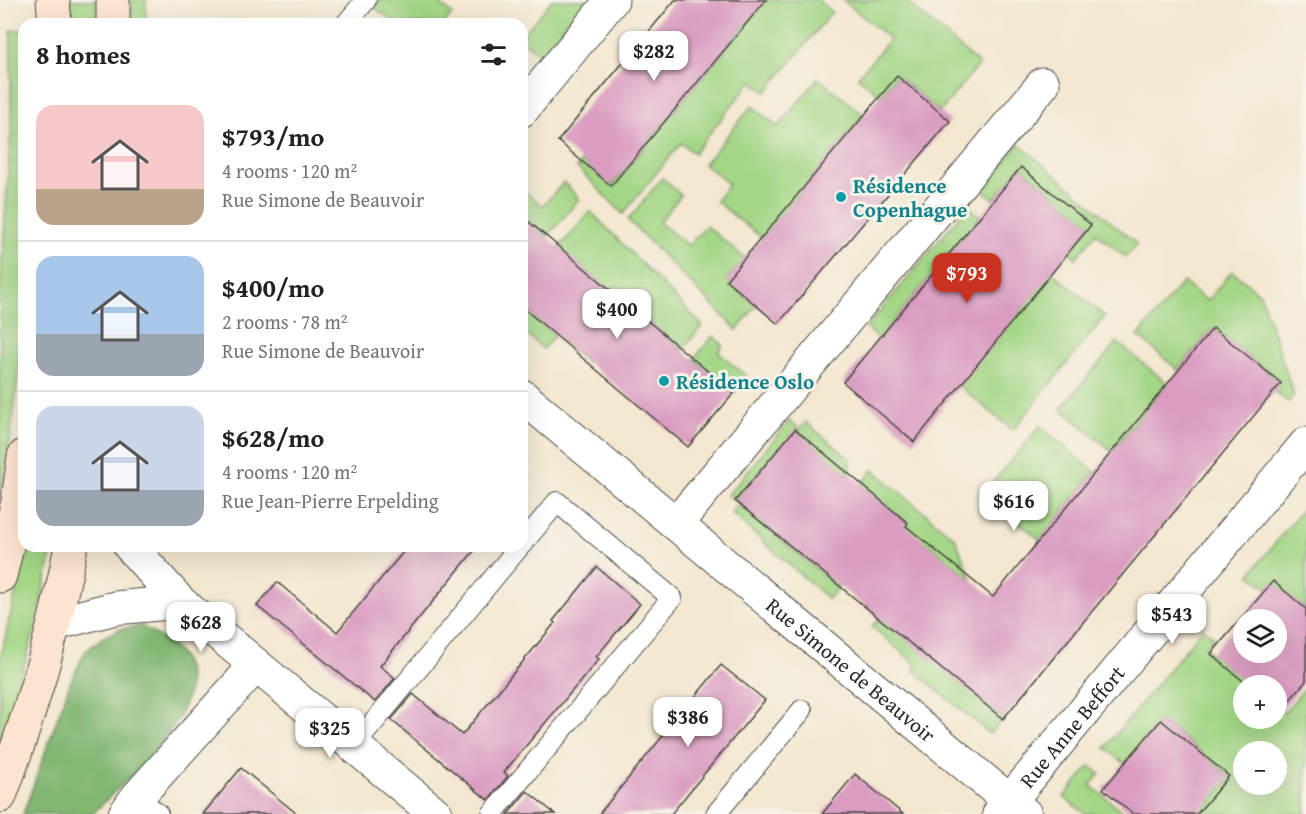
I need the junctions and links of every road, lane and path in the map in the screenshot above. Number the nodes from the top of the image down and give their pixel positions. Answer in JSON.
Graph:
{"nodes":[{"id":1,"x":54,"y":0,"type":"edge"},
{"id":2,"x":112,"y":0,"type":"edge"},
{"id":3,"x":366,"y":0,"type":"edge"},
{"id":4,"x":612,"y":0,"type":"edge"},
{"id":5,"x":54,"y":18,"type":"edge"},
{"id":6,"x":113,"y":18,"type":"edge"},
{"id":7,"x":351,"y":18,"type":"edge"},
{"id":8,"x":1044,"y":84,"type":"dead end"},
{"id":9,"x":528,"y":103,"type":"edge"},
{"id":10,"x":528,"y":401,"type":"edge"},
{"id":11,"x":1306,"y":444,"type":"edge"},
{"id":12,"x":18,"y":501,"type":"edge"},
{"id":13,"x":676,"y":524,"type":"junction"},
{"id":14,"x":528,"y":537,"type":"edge"},
{"id":15,"x":70,"y":552,"type":"edge"},
{"id":16,"x":135,"y":552,"type":"edge"},
{"id":17,"x":515,"y":552,"type":"edge"},
{"id":18,"x":0,"y":576,"type":"edge"},
{"id":19,"x":180,"y":602,"type":"junction"},
{"id":20,"x":54,"y":624,"type":"junction"},
{"id":21,"x":256,"y":665,"type":"junction"},
{"id":22,"x":802,"y":710,"type":"dead end"},
{"id":23,"x":354,"y":746,"type":"junction"},
{"id":24,"x":0,"y":796,"type":"edge"},
{"id":25,"x":140,"y":808,"type":"edge"},
{"id":26,"x":1011,"y":810,"type":"edge"},
{"id":27,"x":436,"y":814,"type":"edge"},
{"id":28,"x":492,"y":814,"type":"edge"},
{"id":29,"x":716,"y":814,"type":"edge"}],
"edges":[{"from":1,"to":5,"type":"main road"},
{"from":2,"to":6,"type":"main road"},
{"from":3,"to":7,"type":"lane"},
{"from":4,"to":9,"type":"street"},
{"from":8,"to":13,"type":"street"},
{"from":10,"to":13,"type":"street","name":"Rue Simone de Beauvoir"},
{"from":11,"to":26,"type":"street","name":"Rue Anne Beffort"},
{"from":12,"to":18,"type":"main road"},
{"from":13,"to":26,"type":"street","name":"Rue Simone de Beauvoir"},
{"from":14,"to":28,"type":"lane"},
{"from":15,"to":20,"type":"main road"},
{"from":16,"to":19,"type":"street"},
{"from":17,"to":23,"type":"lane"},
{"from":19,"to":20,"type":"street"},
{"from":19,"to":21,"type":"street"},
{"from":20,"to":24,"type":"main road"},
{"from":21,"to":23,"type":"street"},
{"from":21,"to":25,"type":"street"},
{"from":22,"to":29,"type":"lane"},
{"from":23,"to":27,"type":"street"}]}
